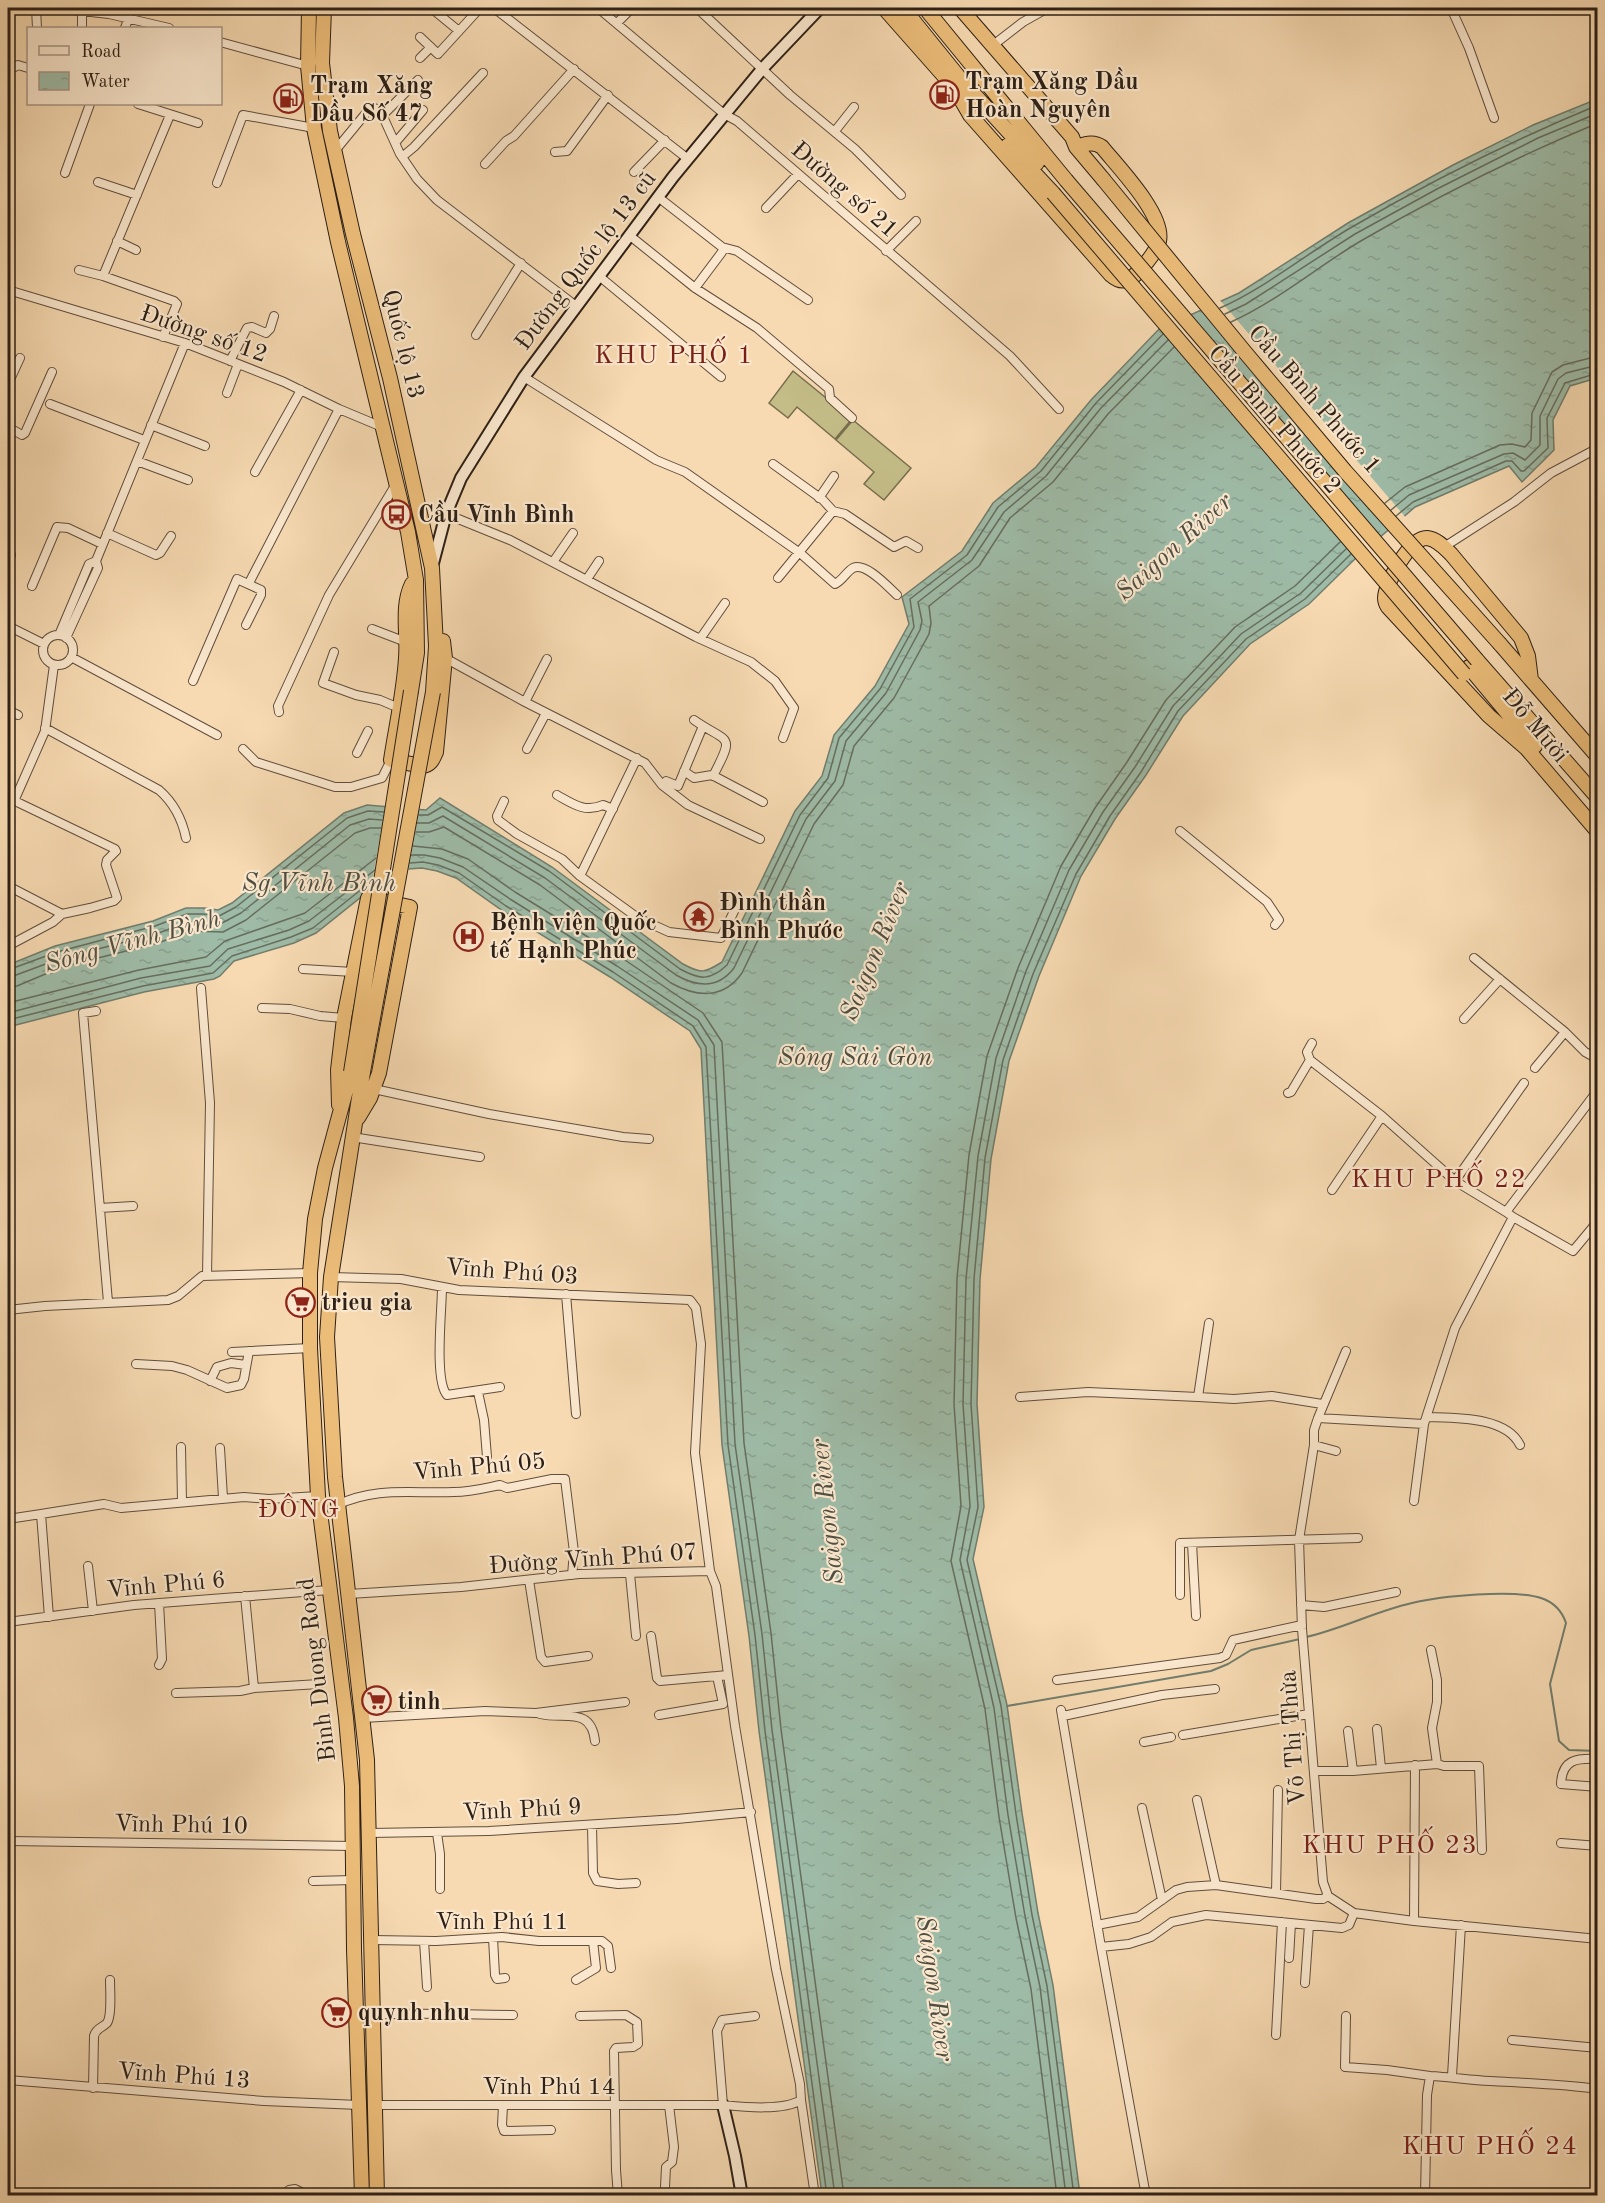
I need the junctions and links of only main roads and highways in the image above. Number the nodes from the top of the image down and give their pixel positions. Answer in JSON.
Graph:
{"nodes":[{"id":1,"x":309,"y":8,"type":"edge"},
{"id":2,"x":324,"y":8,"type":"edge"},
{"id":3,"x":884,"y":8,"type":"edge"},
{"id":4,"x":903,"y":8,"type":"edge"},
{"id":5,"x":925,"y":8,"type":"edge"},
{"id":6,"x":952,"y":8,"type":"edge"},
{"id":7,"x":960,"y":8,"type":"edge"},
{"id":8,"x":959,"y":85,"type":"junction"},
{"id":9,"x":1076,"y":147,"type":"junction"},
{"id":10,"x":1059,"y":187,"type":"junction"},
{"id":11,"x":416,"y":576,"type":"junction"},
{"id":12,"x":434,"y":582,"type":"junction"},
{"id":13,"x":1500,"y":644,"type":"joint"},
{"id":14,"x":1470,"y":667,"type":"junction"},
{"id":15,"x":1531,"y":680,"type":"junction"},
{"id":16,"x":1526,"y":748,"type":"junction"},
{"id":17,"x":1598,"y":757,"type":"edge"},
{"id":18,"x":1598,"y":798,"type":"edge"},
{"id":19,"x":1598,"y":819,"type":"edge"},
{"id":20,"x":1598,"y":832,"type":"edge"},
{"id":21,"x":357,"y":1072,"type":"junction"},
{"id":22,"x":340,"y":1110,"type":"junction"},
{"id":23,"x":354,"y":1122,"type":"junction"},
{"id":24,"x":359,"y":2105,"type":"junction"},
{"id":25,"x":375,"y":2105,"type":"junction"},
{"id":26,"x":362,"y":2196,"type":"edge"},
{"id":27,"x":377,"y":2196,"type":"edge"}],
"edges":[{"from":1,"to":11,"type":"highway","name":"Quốc lộ 13"},
{"from":2,"to":12,"type":"highway","name":"Quốc lộ 13"},
{"from":3,"to":8,"type":"highway"},
{"from":4,"to":8,"type":"highway"},
{"from":5,"to":10,"type":"highway"},
{"from":6,"to":9,"type":"highway"},
{"from":7,"to":9,"type":"highway"},
{"from":8,"to":9,"type":"highway"},
{"from":8,"to":10,"type":"highway"},
{"from":9,"to":13,"type":"highway","name":"Cầu Bình Phước 1","bridge":true},
{"from":10,"to":14,"type":"highway","name":"Cầu Bình Phước 2","bridge":true},
{"from":10,"to":14,"type":"highway","name":"Cầu Bình Phước 2","bridge":true},
{"from":11,"to":12,"type":"highway"},
{"from":11,"to":21,"type":"highway","name":"Quốc lộ 13","bridge":true},
{"from":12,"to":21,"type":"highway","name":"Quốc lộ 13","bridge":true},
{"from":13,"to":15,"type":"highway","name":"Đỗ Mười"},
{"from":14,"to":16,"type":"highway","name":"Đỗ Mười"},
{"from":14,"to":18,"type":"highway","name":"Đỗ Mười"},
{"from":14,"to":19,"type":"highway","name":"Đỗ Mười"},
{"from":15,"to":16,"type":"highway"},
{"from":15,"to":17,"type":"highway","name":"Đỗ Mười"},
{"from":16,"to":20,"type":"highway","name":"Đỗ Mười"},
{"from":21,"to":22,"type":"highway","name":"Binh Duong Road"},
{"from":21,"to":23,"type":"highway","name":"Binh Duong Road"},
{"from":22,"to":23,"type":"highway"},
{"from":22,"to":24,"type":"highway","name":"Binh Duong Road"},
{"from":23,"to":25,"type":"highway","name":"Binh Duong Road"},
{"from":24,"to":25,"type":"highway"},
{"from":24,"to":26,"type":"highway","name":"Binh Duong Road"},
{"from":25,"to":27,"type":"highway","name":"Binh Duong Road"}]}
